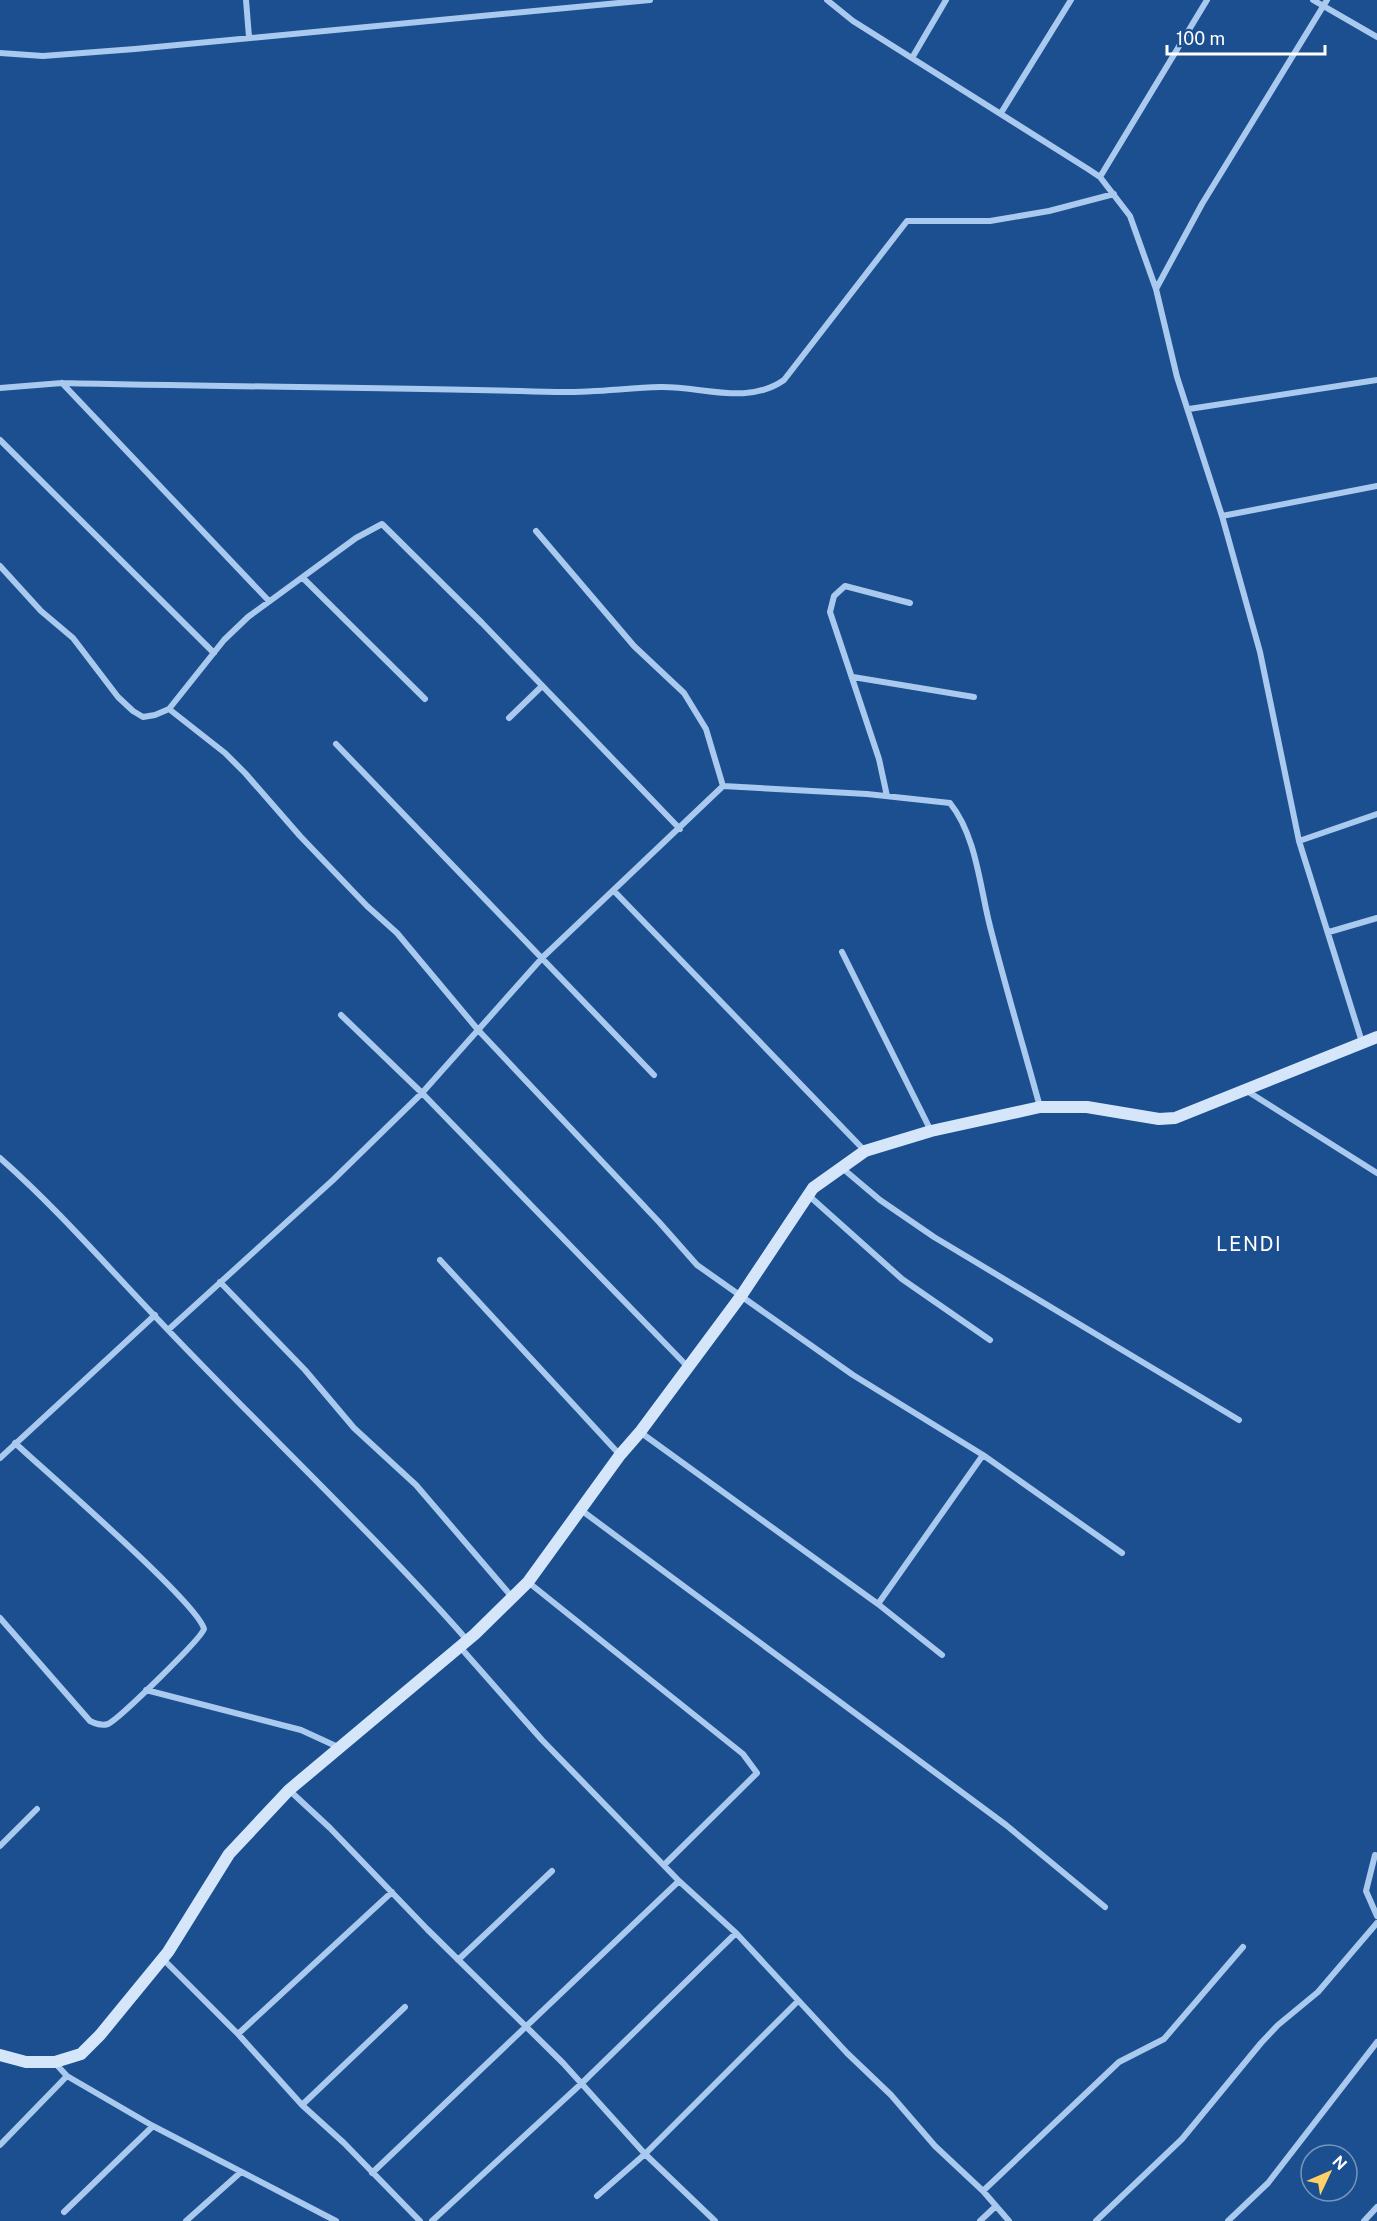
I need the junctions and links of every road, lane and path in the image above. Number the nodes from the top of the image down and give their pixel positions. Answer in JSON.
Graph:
{"nodes":[{"id":1,"x":246,"y":0,"type":"edge"},
{"id":2,"x":650,"y":0,"type":"edge"},
{"id":3,"x":827,"y":0,"type":"edge"},
{"id":4,"x":946,"y":0,"type":"edge"},
{"id":5,"x":1071,"y":0,"type":"edge"},
{"id":6,"x":1207,"y":0,"type":"edge"},
{"id":7,"x":1313,"y":0,"type":"edge"},
{"id":8,"x":1325,"y":3,"type":"edge"},
{"id":9,"x":249,"y":37,"type":"junction"},
{"id":10,"x":1377,"y":37,"type":"edge"},
{"id":11,"x":0,"y":53,"type":"edge"},
{"id":12,"x":912,"y":58,"type":"junction"},
{"id":13,"x":1001,"y":113,"type":"junction"},
{"id":14,"x":1100,"y":177,"type":"junction"},
{"id":15,"x":1114,"y":194,"type":"junction"},
{"id":16,"x":1156,"y":290,"type":"junction"},
{"id":17,"x":1377,"y":380,"type":"edge"},
{"id":18,"x":62,"y":383,"type":"junction"},
{"id":19,"x":0,"y":388,"type":"edge"},
{"id":20,"x":1189,"y":410,"type":"junction"},
{"id":21,"x":0,"y":440,"type":"edge"},
{"id":22,"x":1377,"y":486,"type":"edge"},
{"id":23,"x":1222,"y":516,"type":"junction"},
{"id":24,"x":536,"y":531,"type":"dead end"},
{"id":25,"x":0,"y":566,"type":"edge"},
{"id":26,"x":303,"y":578,"type":"junction"},
{"id":27,"x":268,"y":600,"type":"junction"},
{"id":28,"x":910,"y":603,"type":"dead end"},
{"id":29,"x":214,"y":653,"type":"junction"},
{"id":30,"x":853,"y":677,"type":"junction"},
{"id":31,"x":541,"y":687,"type":"junction"},
{"id":32,"x":974,"y":697,"type":"dead end"},
{"id":33,"x":425,"y":699,"type":"dead end"},
{"id":34,"x":169,"y":709,"type":"junction"},
{"id":35,"x":509,"y":718,"type":"dead end"},
{"id":36,"x":336,"y":744,"type":"dead end"},
{"id":37,"x":723,"y":786,"type":"junction"},
{"id":38,"x":886,"y":795,"type":"junction"},
{"id":39,"x":1377,"y":814,"type":"edge"},
{"id":40,"x":680,"y":829,"type":"junction"},
{"id":41,"x":1299,"y":841,"type":"junction"},
{"id":42,"x":614,"y":891,"type":"junction"},
{"id":43,"x":1377,"y":918,"type":"edge"},
{"id":44,"x":1329,"y":932,"type":"junction"},
{"id":45,"x":842,"y":952,"type":"dead end"},
{"id":46,"x":543,"y":957,"type":"junction"},
{"id":47,"x":341,"y":1015,"type":"dead end"},
{"id":48,"x":479,"y":1031,"type":"junction"},
{"id":49,"x":1377,"y":1037,"type":"edge"},
{"id":50,"x":1362,"y":1042,"type":"junction"},
{"id":51,"x":654,"y":1075,"type":"dead end"},
{"id":52,"x":1247,"y":1091,"type":"junction"},
{"id":53,"x":422,"y":1093,"type":"junction"},
{"id":54,"x":1040,"y":1107,"type":"junction"},
{"id":55,"x":931,"y":1131,"type":"junction"},
{"id":56,"x":865,"y":1151,"type":"junction"},
{"id":57,"x":0,"y":1158,"type":"edge"},
{"id":58,"x":841,"y":1167,"type":"junction"},
{"id":59,"x":1377,"y":1173,"type":"edge"},
{"id":60,"x":807,"y":1193,"type":"junction"},
{"id":61,"x":440,"y":1260,"type":"dead end"},
{"id":62,"x":220,"y":1282,"type":"junction"},
{"id":63,"x":741,"y":1296,"type":"junction"},
{"id":64,"x":155,"y":1315,"type":"junction"},
{"id":65,"x":168,"y":1330,"type":"junction"},
{"id":66,"x":990,"y":1340,"type":"dead end"},
{"id":67,"x":688,"y":1368,"type":"junction"},
{"id":68,"x":1239,"y":1420,"type":"dead end"},
{"id":69,"x":640,"y":1432,"type":"junction"},
{"id":70,"x":15,"y":1443,"type":"junction"},
{"id":71,"x":620,"y":1455,"type":"junction"},
{"id":72,"x":983,"y":1455,"type":"junction"},
{"id":73,"x":0,"y":1458,"type":"edge"},
{"id":74,"x":581,"y":1510,"type":"junction"},
{"id":75,"x":1122,"y":1553,"type":"dead end"},
{"id":76,"x":528,"y":1582,"type":"junction"},
{"id":77,"x":512,"y":1597,"type":"junction"},
{"id":78,"x":878,"y":1604,"type":"junction"},
{"id":79,"x":0,"y":1618,"type":"edge"},
{"id":80,"x":463,"y":1644,"type":"junction"},
{"id":81,"x":942,"y":1655,"type":"dead end"},
{"id":82,"x":146,"y":1690,"type":"junction"},
{"id":83,"x":338,"y":1747,"type":"junction"},
{"id":84,"x":288,"y":1790,"type":"junction"},
{"id":85,"x":37,"y":1809,"type":"dead end"},
{"id":86,"x":0,"y":1846,"type":"edge"},
{"id":87,"x":1375,"y":1855,"type":"dead end"},
{"id":88,"x":664,"y":1865,"type":"junction"},
{"id":89,"x":552,"y":1871,"type":"dead end"},
{"id":90,"x":679,"y":1881,"type":"junction"},
{"id":91,"x":392,"y":1892,"type":"junction"},
{"id":92,"x":1105,"y":1907,"type":"dead end"},
{"id":93,"x":1377,"y":1916,"type":"edge"},
{"id":94,"x":1377,"y":1923,"type":"edge"},
{"id":95,"x":736,"y":1933,"type":"junction"},
{"id":96,"x":1243,"y":1947,"type":"dead end"},
{"id":97,"x":162,"y":1959,"type":"junction"},
{"id":98,"x":458,"y":1960,"type":"junction"},
{"id":99,"x":798,"y":2001,"type":"junction"},
{"id":100,"x":405,"y":2007,"type":"dead end"},
{"id":101,"x":526,"y":2026,"type":"junction"},
{"id":102,"x":238,"y":2034,"type":"junction"},
{"id":103,"x":1377,"y":2042,"type":"edge"},
{"id":104,"x":0,"y":2055,"type":"edge"},
{"id":105,"x":55,"y":2062,"type":"junction"},
{"id":106,"x":67,"y":2076,"type":"junction"},
{"id":107,"x":582,"y":2084,"type":"junction"},
{"id":108,"x":302,"y":2105,"type":"junction"},
{"id":109,"x":153,"y":2126,"type":"junction"},
{"id":110,"x":0,"y":2145,"type":"edge"},
{"id":111,"x":645,"y":2154,"type":"junction"},
{"id":112,"x":241,"y":2172,"type":"junction"},
{"id":113,"x":372,"y":2173,"type":"junction"},
{"id":114,"x":983,"y":2191,"type":"junction"},
{"id":115,"x":597,"y":2196,"type":"dead end"},
{"id":116,"x":996,"y":2206,"type":"junction"},
{"id":117,"x":1377,"y":2207,"type":"edge"},
{"id":118,"x":64,"y":2212,"type":"dead end"},
{"id":119,"x":186,"y":2221,"type":"edge"},
{"id":120,"x":335,"y":2221,"type":"edge"},
{"id":121,"x":420,"y":2221,"type":"edge"},
{"id":122,"x":432,"y":2221,"type":"edge"},
{"id":123,"x":715,"y":2221,"type":"edge"},
{"id":124,"x":980,"y":2221,"type":"edge"},
{"id":125,"x":1009,"y":2221,"type":"edge"},
{"id":126,"x":1096,"y":2221,"type":"edge"},
{"id":127,"x":1228,"y":2221,"type":"edge"},
{"id":128,"x":1364,"y":2221,"type":"edge"}],
"edges":[{"from":1,"to":9,"type":"street"},
{"from":2,"to":9,"type":"street"},
{"from":3,"to":12,"type":"street"},
{"from":4,"to":12,"type":"street"},
{"from":5,"to":13,"type":"street"},
{"from":6,"to":14,"type":"street"},
{"from":7,"to":8,"type":"street"},
{"from":8,"to":10,"type":"street"},
{"from":8,"to":16,"type":"street"},
{"from":9,"to":11,"type":"street"},
{"from":12,"to":13,"type":"street"},
{"from":13,"to":14,"type":"street"},
{"from":14,"to":15,"type":"street"},
{"from":15,"to":16,"type":"street"},
{"from":15,"to":18,"type":"street"},
{"from":16,"to":20,"type":"street"},
{"from":17,"to":20,"type":"street"},
{"from":18,"to":19,"type":"street"},
{"from":18,"to":27,"type":"street"},
{"from":20,"to":23,"type":"street"},
{"from":21,"to":29,"type":"street"},
{"from":22,"to":23,"type":"street"},
{"from":23,"to":41,"type":"street"},
{"from":24,"to":37,"type":"street"},
{"from":25,"to":34,"type":"street"},
{"from":26,"to":27,"type":"street"},
{"from":26,"to":31,"type":"street"},
{"from":26,"to":33,"type":"street"},
{"from":27,"to":29,"type":"street"},
{"from":28,"to":30,"type":"street"},
{"from":29,"to":34,"type":"street"},
{"from":30,"to":32,"type":"street"},
{"from":30,"to":38,"type":"street"},
{"from":31,"to":35,"type":"street"},
{"from":31,"to":40,"type":"street"},
{"from":34,"to":48,"type":"street"},
{"from":36,"to":46,"type":"street"},
{"from":37,"to":38,"type":"street"},
{"from":37,"to":40,"type":"street"},
{"from":38,"to":54,"type":"street"},
{"from":39,"to":41,"type":"street"},
{"from":40,"to":42,"type":"street"},
{"from":41,"to":44,"type":"street"},
{"from":42,"to":46,"type":"street"},
{"from":42,"to":56,"type":"street"},
{"from":43,"to":44,"type":"street"},
{"from":44,"to":50,"type":"street"},
{"from":45,"to":55,"type":"street"},
{"from":46,"to":48,"type":"street"},
{"from":46,"to":51,"type":"street"},
{"from":47,"to":53,"type":"street"},
{"from":48,"to":53,"type":"street"},
{"from":48,"to":63,"type":"street"},
{"from":49,"to":50,"type":"main road"},
{"from":50,"to":52,"type":"main road"},
{"from":52,"to":54,"type":"main road"},
{"from":52,"to":59,"type":"street"},
{"from":53,"to":62,"type":"street"},
{"from":53,"to":67,"type":"street"},
{"from":54,"to":55,"type":"main road"},
{"from":55,"to":56,"type":"main road"},
{"from":56,"to":58,"type":"main road"},
{"from":57,"to":64,"type":"street"},
{"from":58,"to":60,"type":"main road"},
{"from":58,"to":68,"type":"street"},
{"from":60,"to":63,"type":"main road"},
{"from":60,"to":66,"type":"street"},
{"from":61,"to":71,"type":"street"},
{"from":62,"to":65,"type":"street"},
{"from":62,"to":77,"type":"street"},
{"from":63,"to":67,"type":"main road"},
{"from":63,"to":72,"type":"street"},
{"from":64,"to":65,"type":"street"},
{"from":64,"to":70,"type":"street"},
{"from":65,"to":80,"type":"street"},
{"from":67,"to":69,"type":"main road"},
{"from":69,"to":71,"type":"main road"},
{"from":69,"to":78,"type":"street"},
{"from":70,"to":73,"type":"street"},
{"from":70,"to":82,"type":"street"},
{"from":71,"to":74,"type":"main road"},
{"from":72,"to":75,"type":"street"},
{"from":72,"to":78,"type":"street"},
{"from":74,"to":76,"type":"main road"},
{"from":74,"to":92,"type":"street"},
{"from":76,"to":77,"type":"main road"},
{"from":76,"to":88,"type":"street"},
{"from":77,"to":80,"type":"main road"},
{"from":78,"to":81,"type":"street"},
{"from":79,"to":82,"type":"street"},
{"from":80,"to":83,"type":"main road"},
{"from":80,"to":88,"type":"street"},
{"from":82,"to":83,"type":"street"},
{"from":83,"to":84,"type":"main road"},
{"from":84,"to":91,"type":"street"},
{"from":84,"to":97,"type":"main road"},
{"from":85,"to":86,"type":"street"},
{"from":87,"to":93,"type":"street"},
{"from":88,"to":90,"type":"street"},
{"from":89,"to":98,"type":"street"},
{"from":90,"to":95,"type":"street"},
{"from":90,"to":101,"type":"street"},
{"from":91,"to":98,"type":"street"},
{"from":91,"to":102,"type":"street"},
{"from":94,"to":126,"type":"street"},
{"from":95,"to":99,"type":"street"},
{"from":95,"to":107,"type":"street"},
{"from":96,"to":114,"type":"street"},
{"from":97,"to":102,"type":"street"},
{"from":97,"to":105,"type":"main road"},
{"from":98,"to":101,"type":"street"},
{"from":99,"to":111,"type":"street"},
{"from":99,"to":114,"type":"street"},
{"from":100,"to":108,"type":"street"},
{"from":101,"to":107,"type":"street"},
{"from":101,"to":113,"type":"street"},
{"from":102,"to":108,"type":"street"},
{"from":103,"to":127,"type":"street"},
{"from":104,"to":105,"type":"main road"},
{"from":105,"to":106,"type":"street"},
{"from":106,"to":109,"type":"street"},
{"from":106,"to":110,"type":"street"},
{"from":107,"to":111,"type":"street"},
{"from":107,"to":122,"type":"street"},
{"from":108,"to":113,"type":"street"},
{"from":109,"to":112,"type":"street"},
{"from":109,"to":118,"type":"street"},
{"from":111,"to":115,"type":"street"},
{"from":111,"to":123,"type":"street"},
{"from":112,"to":119,"type":"street"},
{"from":112,"to":120,"type":"street"},
{"from":113,"to":121,"type":"street"},
{"from":114,"to":116,"type":"street"},
{"from":116,"to":124,"type":"street"},
{"from":116,"to":125,"type":"street"},
{"from":117,"to":128,"type":"street"}]}
